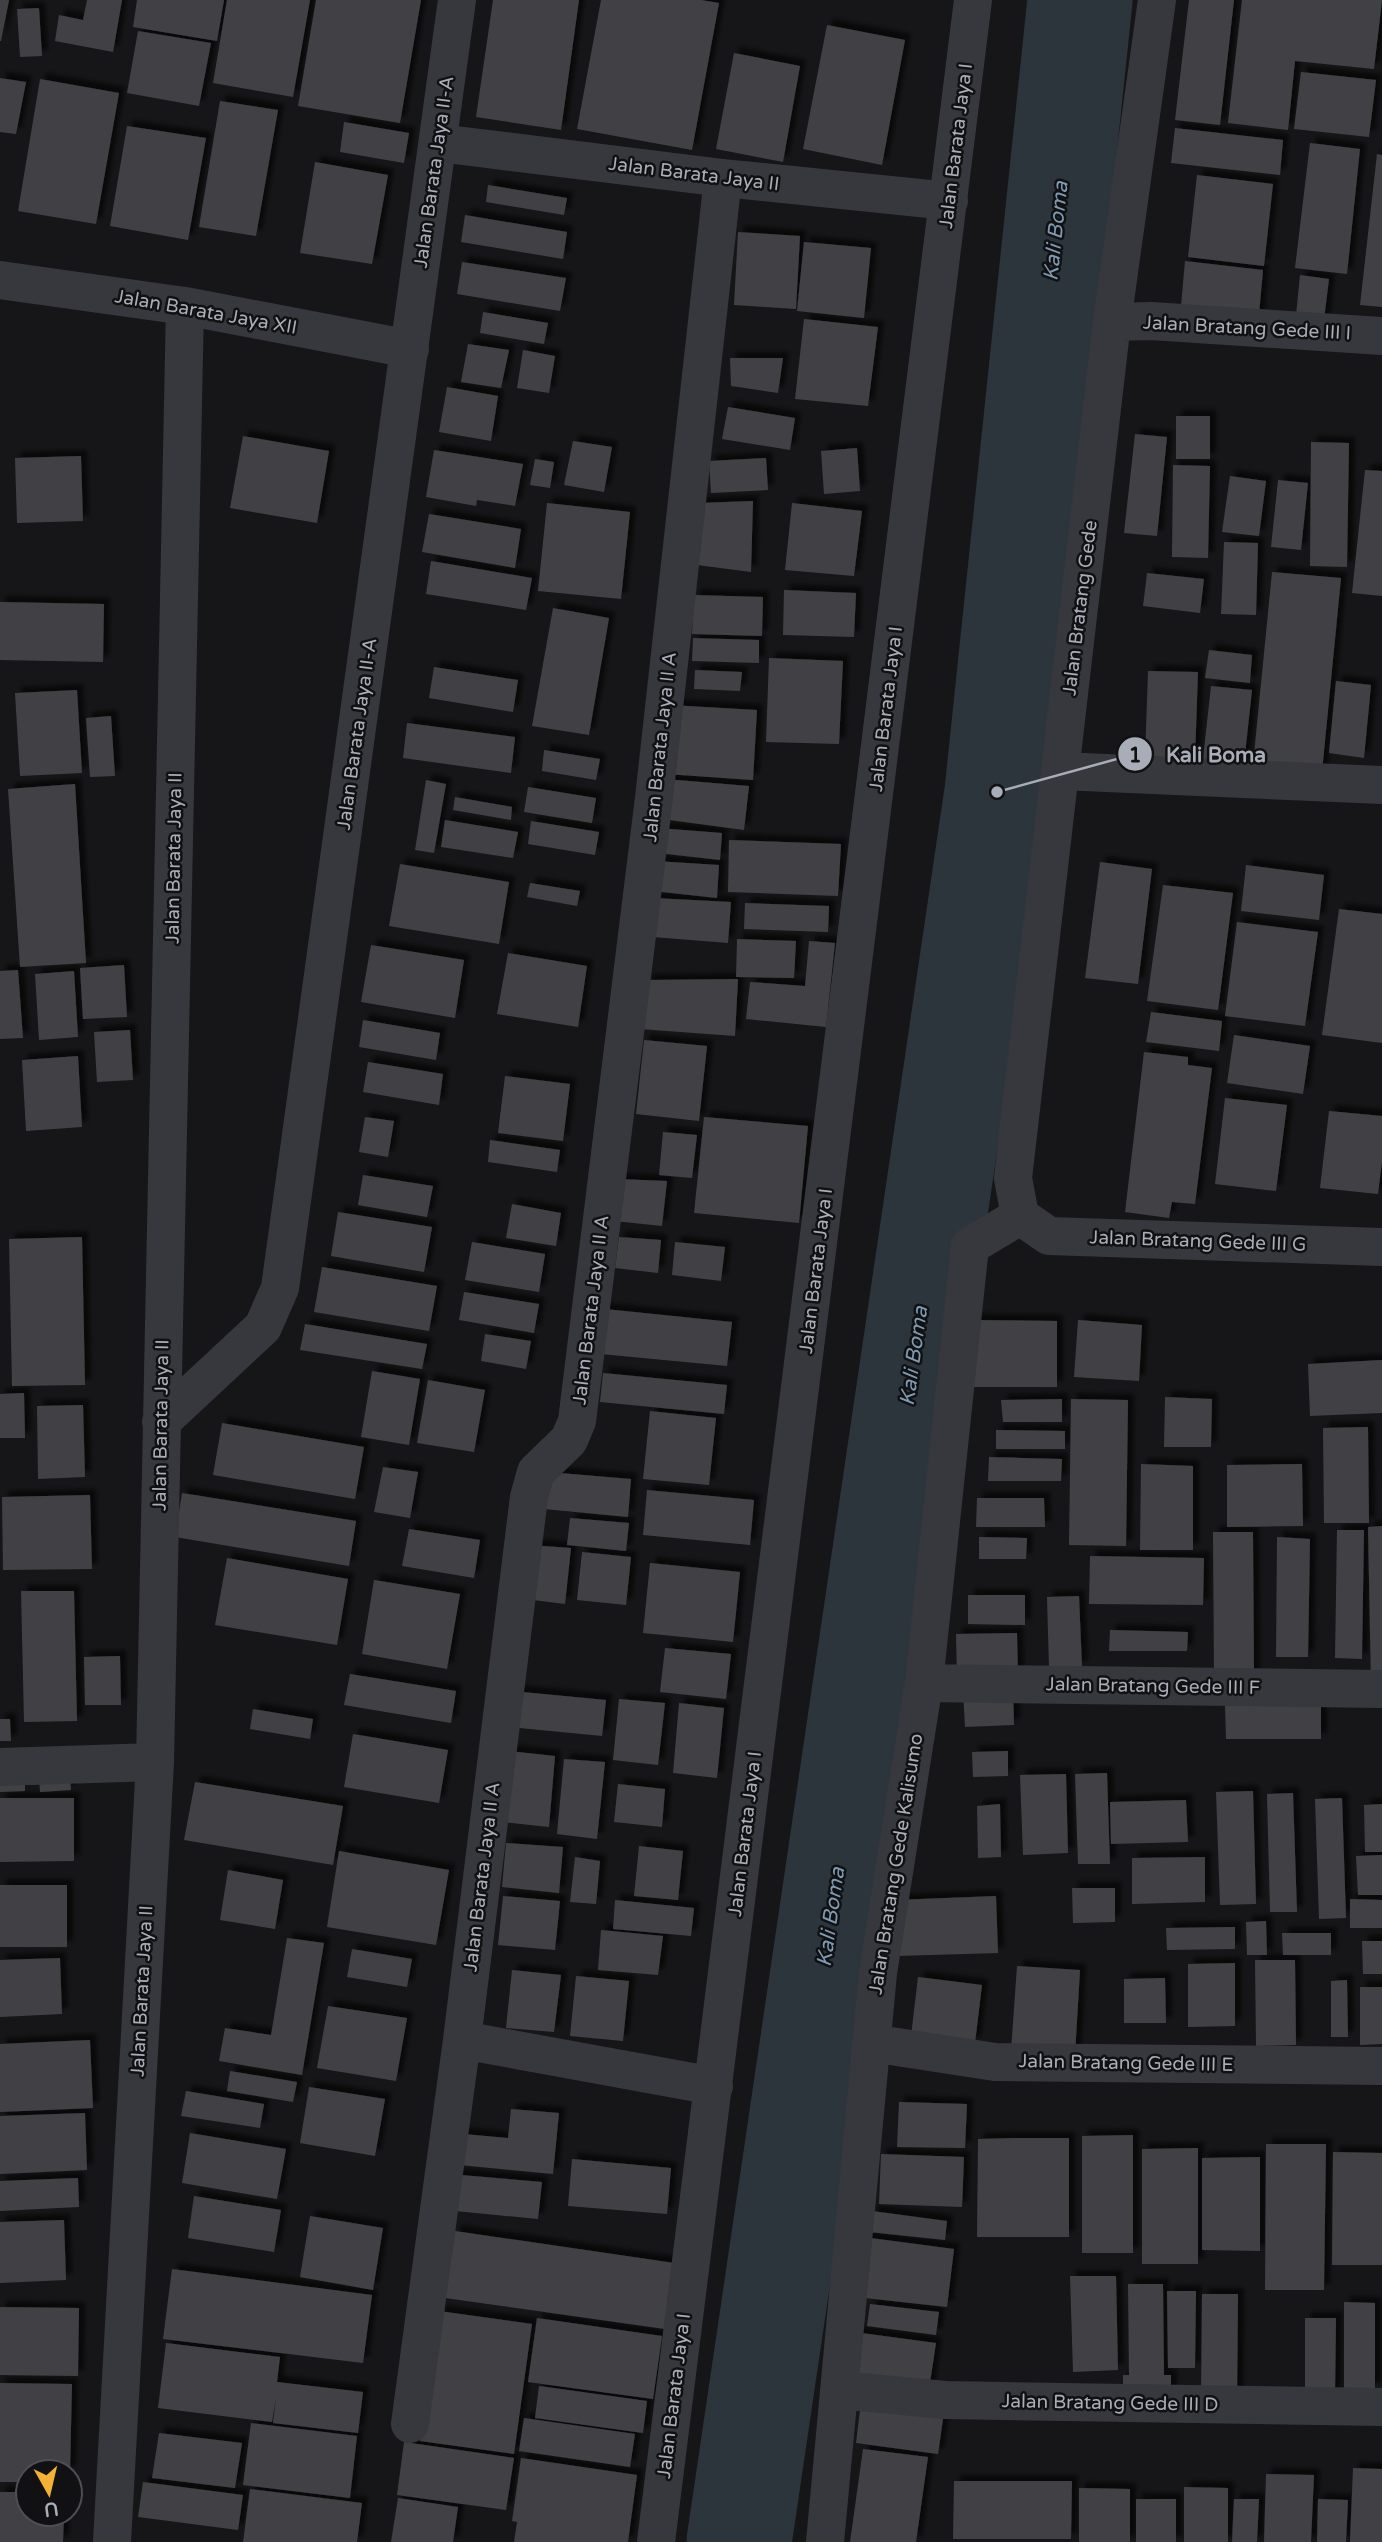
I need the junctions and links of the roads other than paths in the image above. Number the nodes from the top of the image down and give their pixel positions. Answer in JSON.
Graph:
{"nodes":[{"id":1,"x":457,"y":0,"type":"edge"},
{"id":2,"x":973,"y":0,"type":"edge"},
{"id":3,"x":1157,"y":0,"type":"edge"},
{"id":4,"x":439,"y":143,"type":"junction"},
{"id":5,"x":723,"y":178,"type":"junction"},
{"id":6,"x":950,"y":201,"type":"junction"},
{"id":7,"x":0,"y":281,"type":"edge"},
{"id":8,"x":186,"y":306,"type":"junction"},
{"id":9,"x":1112,"y":322,"type":"junction"},
{"id":10,"x":1382,"y":336,"type":"edge"},
{"id":11,"x":410,"y":349,"type":"junction"},
{"id":12,"x":1061,"y":771,"type":"junction"},
{"id":13,"x":1382,"y":785,"type":"edge"},
{"id":14,"x":1020,"y":1216,"type":"junction"},
{"id":15,"x":1382,"y":1247,"type":"edge"},
{"id":16,"x":161,"y":1422,"type":"junction"},
{"id":17,"x":925,"y":1684,"type":"junction"},
{"id":18,"x":1382,"y":1689,"type":"edge"},
{"id":19,"x":155,"y":1762,"type":"junction"},
{"id":20,"x":0,"y":1767,"type":"edge"},
{"id":21,"x":462,"y":2040,"type":"junction"},
{"id":22,"x":871,"y":2043,"type":"junction"},
{"id":23,"x":1382,"y":2066,"type":"edge"},
{"id":24,"x":714,"y":2086,"type":"junction"},
{"id":25,"x":839,"y":2390,"type":"junction"},
{"id":26,"x":1382,"y":2407,"type":"edge"},
{"id":27,"x":410,"y":2424,"type":"dead end"},
{"id":28,"x":112,"y":2542,"type":"edge"},
{"id":29,"x":656,"y":2542,"type":"edge"},
{"id":30,"x":825,"y":2542,"type":"edge"}],
"edges":[{"from":1,"to":4,"type":"street","name":"Jalan Barata Jaya II-A"},
{"from":2,"to":6,"type":"street","name":"Jalan Barata Jaya I"},
{"from":3,"to":9,"type":"street","name":"Jalan Bratang Gede"},
{"from":4,"to":5,"type":"street","name":"Jalan Barata Jaya II"},
{"from":4,"to":11,"type":"street","name":"Jalan Barata Jaya II-A"},
{"from":5,"to":6,"type":"street","name":"Jalan Barata Jaya II"},
{"from":5,"to":21,"type":"street","name":"Jalan Barata Jaya II A"},
{"from":6,"to":24,"type":"street","name":"Jalan Barata Jaya I"},
{"from":7,"to":8,"type":"street","name":"Jalan Barata Jaya XII"},
{"from":8,"to":11,"type":"street","name":"Jalan Barata Jaya XII"},
{"from":8,"to":16,"type":"street","name":"Jalan Barata Jaya II"},
{"from":9,"to":10,"type":"street","name":"Jalan Bratang Gede III I"},
{"from":9,"to":12,"type":"street","name":"Jalan Bratang Gede"},
{"from":11,"to":16,"type":"street","name":"Jalan Barata Jaya II-A"},
{"from":12,"to":13,"type":"street"},
{"from":12,"to":14,"type":"street","name":"Jalan Bratang Gede"},
{"from":14,"to":15,"type":"street","name":"Jalan Bratang Gede III G"},
{"from":14,"to":17,"type":"street","name":"Jalan Bratang Gede Kalisumo"},
{"from":16,"to":19,"type":"street","name":"Jalan Barata Jaya II"},
{"from":17,"to":18,"type":"street","name":"Jalan Bratang Gede III F"},
{"from":17,"to":22,"type":"street","name":"Jalan Bratang Gede Kalisumo"},
{"from":19,"to":20,"type":"street"},
{"from":19,"to":28,"type":"street","name":"Jalan Barata Jaya II"},
{"from":21,"to":24,"type":"street"},
{"from":21,"to":27,"type":"street","name":"Jalan Barata Jaya II A"},
{"from":22,"to":23,"type":"street","name":"Jalan Bratang Gede III E"},
{"from":22,"to":25,"type":"street","name":"Jalan Bratang Gede Kalisumo"},
{"from":24,"to":29,"type":"street","name":"Jalan Barata Jaya I"},
{"from":25,"to":26,"type":"street","name":"Jalan Bratang Gede III D"},
{"from":25,"to":30,"type":"street","name":"Jalan Bratang Gede Kalisumo"}]}
